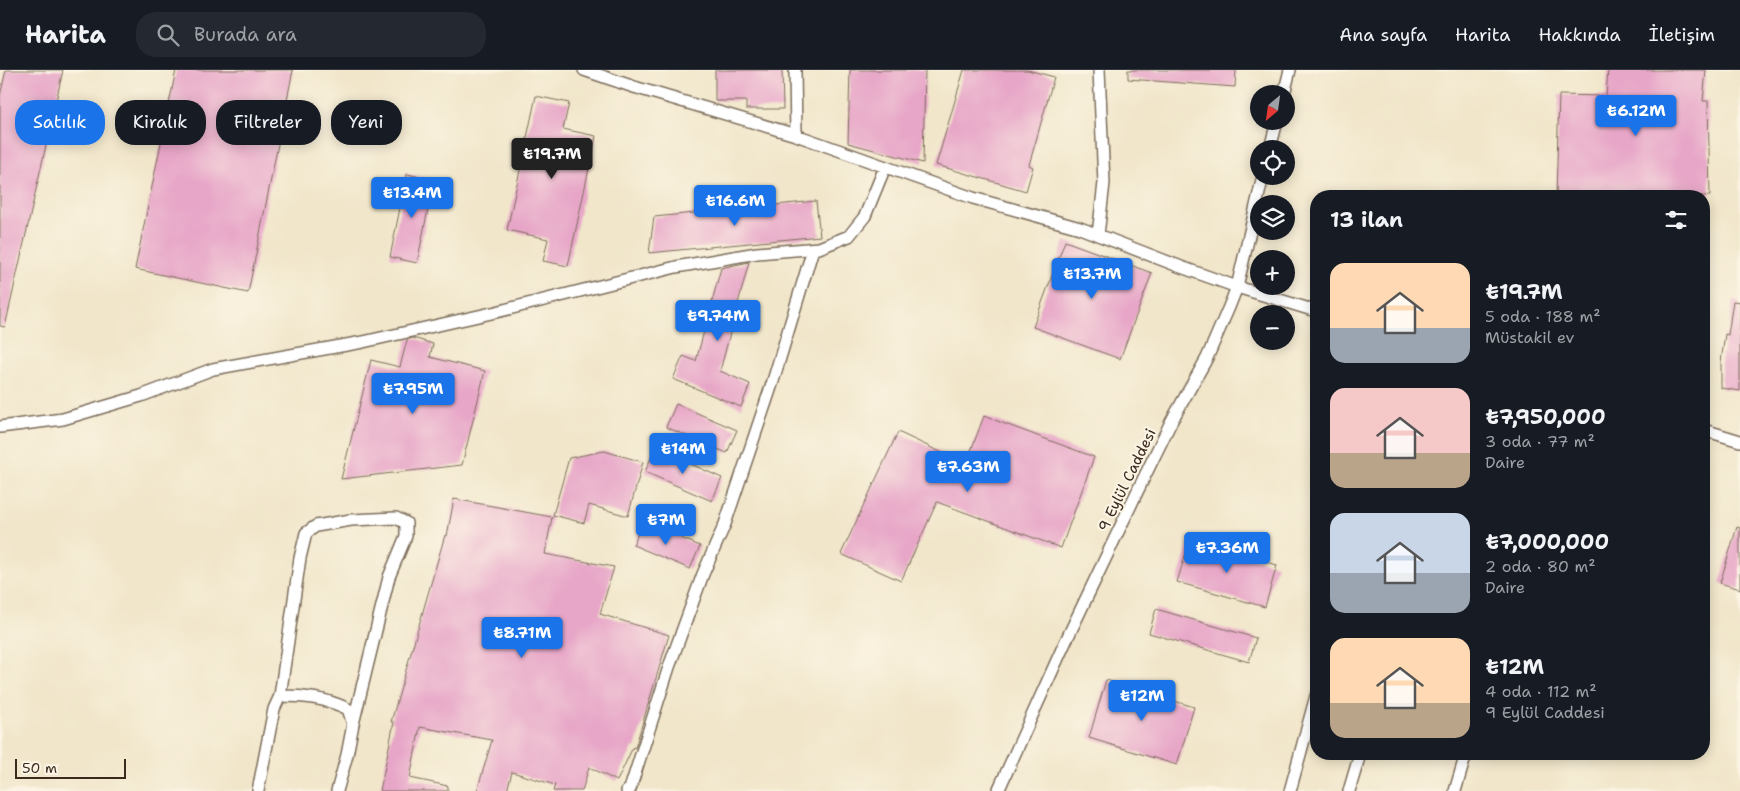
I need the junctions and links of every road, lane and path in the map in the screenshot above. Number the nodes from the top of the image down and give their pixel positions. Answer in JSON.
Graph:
{"nodes":[{"id":1,"x":584,"y":70,"type":"edge"},
{"id":2,"x":795,"y":70,"type":"edge"},
{"id":3,"x":1100,"y":70,"type":"edge"},
{"id":4,"x":1290,"y":70,"type":"edge"},
{"id":5,"x":1286,"y":85,"type":"edge"},
{"id":6,"x":796,"y":135,"type":"junction"},
{"id":7,"x":885,"y":167,"type":"junction"},
{"id":8,"x":1261,"y":185,"type":"edge"},
{"id":9,"x":1098,"y":235,"type":"junction"},
{"id":10,"x":813,"y":249,"type":"junction"},
{"id":11,"x":1237,"y":287,"type":"junction"},
{"id":12,"x":1310,"y":309,"type":"edge"},
{"id":13,"x":0,"y":427,"type":"edge"},
{"id":14,"x":1710,"y":432,"type":"edge"},
{"id":15,"x":1740,"y":441,"type":"edge"},
{"id":16,"x":280,"y":696,"type":"junction"},
{"id":17,"x":1310,"y":718,"type":"edge"},
{"id":18,"x":353,"y":724,"type":"junction"},
{"id":19,"x":1358,"y":760,"type":"edge"},
{"id":20,"x":1464,"y":760,"type":"edge"},
{"id":21,"x":258,"y":791,"type":"edge"},
{"id":22,"x":337,"y":791,"type":"edge"},
{"id":23,"x":627,"y":791,"type":"edge"},
{"id":24,"x":998,"y":791,"type":"edge"},
{"id":25,"x":1290,"y":791,"type":"edge"},
{"id":26,"x":1348,"y":791,"type":"edge"},
{"id":27,"x":1455,"y":791,"type":"edge"}],
"edges":[{"from":1,"to":6,"type":"street"},
{"from":2,"to":6,"type":"street"},
{"from":3,"to":9,"type":"street"},
{"from":4,"to":5,"type":"street"},
{"from":6,"to":7,"type":"street"},
{"from":7,"to":9,"type":"street"},
{"from":7,"to":10,"type":"street"},
{"from":8,"to":11,"type":"street","name":"9 Eylül Caddesi"},
{"from":9,"to":11,"type":"street"},
{"from":10,"to":13,"type":"street"},
{"from":10,"to":23,"type":"street"},
{"from":11,"to":12,"type":"street"},
{"from":11,"to":24,"type":"street","name":"9 Eylül Caddesi"},
{"from":14,"to":15,"type":"street"},
{"from":16,"to":18,"type":"street"},
{"from":16,"to":18,"type":"street"},
{"from":16,"to":21,"type":"street"},
{"from":17,"to":25,"type":"street"},
{"from":18,"to":22,"type":"street"},
{"from":19,"to":26,"type":"street"},
{"from":20,"to":27,"type":"street"}]}
